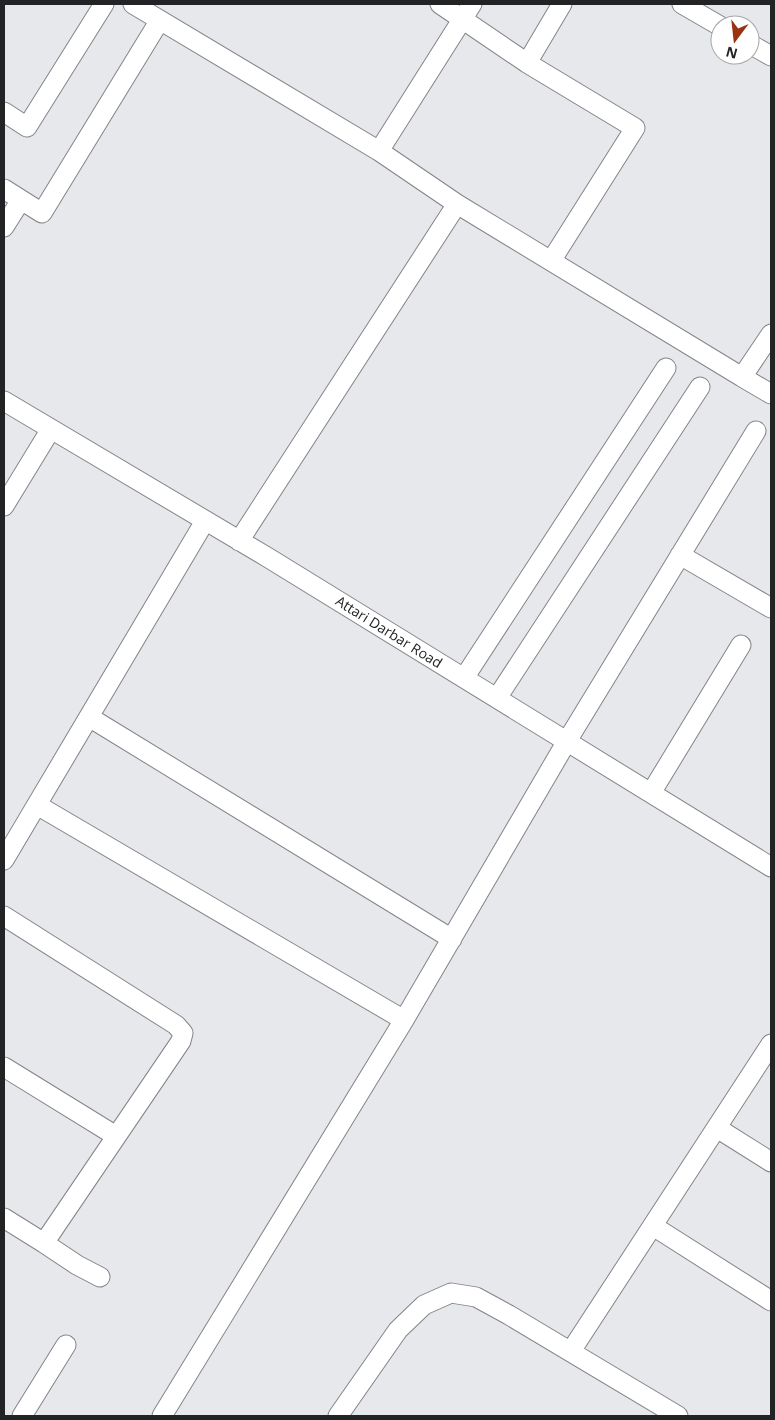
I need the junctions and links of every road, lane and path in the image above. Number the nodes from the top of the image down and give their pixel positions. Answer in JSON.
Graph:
{"nodes":[{"id":1,"x":104,"y":4,"type":"edge"},
{"id":2,"x":133,"y":4,"type":"edge"},
{"id":3,"x":440,"y":4,"type":"edge"},
{"id":4,"x":562,"y":4,"type":"edge"},
{"id":5,"x":682,"y":4,"type":"edge"},
{"id":6,"x":467,"y":11,"type":"edge"},
{"id":7,"x":160,"y":20,"type":"junction"},
{"id":8,"x":710,"y":20,"type":"edge"},
{"id":9,"x":760,"y":50,"type":"edge"},
{"id":10,"x":771,"y":56,"type":"edge"},
{"id":11,"x":527,"y":63,"type":"junction"},
{"id":12,"x":4,"y":112,"type":"edge"},
{"id":13,"x":379,"y":151,"type":"junction"},
{"id":14,"x":4,"y":189,"type":"edge"},
{"id":15,"x":21,"y":200,"type":"junction"},
{"id":16,"x":457,"y":204,"type":"junction"},
{"id":17,"x":4,"y":227,"type":"edge"},
{"id":18,"x":551,"y":261,"type":"junction"},
{"id":19,"x":771,"y":334,"type":"edge"},
{"id":20,"x":666,"y":368,"type":"dead end"},
{"id":21,"x":742,"y":377,"type":"junction"},
{"id":22,"x":700,"y":387,"type":"dead end"},
{"id":23,"x":771,"y":394,"type":"edge"},
{"id":24,"x":4,"y":401,"type":"edge"},
{"id":25,"x":51,"y":429,"type":"junction"},
{"id":26,"x":756,"y":431,"type":"dead end"},
{"id":27,"x":4,"y":506,"type":"edge"},
{"id":28,"x":205,"y":521,"type":"junction"},
{"id":29,"x":239,"y":541,"type":"junction"},
{"id":30,"x":680,"y":555,"type":"junction"},
{"id":31,"x":771,"y":608,"type":"edge"},
{"id":32,"x":741,"y":645,"type":"dead end"},
{"id":33,"x":464,"y":678,"type":"junction"},
{"id":34,"x":497,"y":698,"type":"junction"},
{"id":35,"x":89,"y":718,"type":"junction"},
{"id":36,"x":567,"y":741,"type":"junction"},
{"id":37,"x":651,"y":793,"type":"junction"},
{"id":38,"x":37,"y":805,"type":"junction"},
{"id":39,"x":4,"y":860,"type":"edge"},
{"id":40,"x":771,"y":867,"type":"edge"},
{"id":41,"x":4,"y":916,"type":"edge"},
{"id":42,"x":452,"y":939,"type":"junction"},
{"id":43,"x":404,"y":1020,"type":"junction"},
{"id":44,"x":771,"y":1044,"type":"edge"},
{"id":45,"x":4,"y":1067,"type":"edge"},
{"id":46,"x":717,"y":1128,"type":"junction"},
{"id":47,"x":116,"y":1136,"type":"junction"},
{"id":48,"x":771,"y":1162,"type":"edge"},
{"id":49,"x":4,"y":1218,"type":"edge"},
{"id":50,"x":653,"y":1226,"type":"junction"},
{"id":51,"x":44,"y":1243,"type":"junction"},
{"id":52,"x":100,"y":1277,"type":"dead end"},
{"id":53,"x":771,"y":1301,"type":"edge"},
{"id":54,"x":66,"y":1345,"type":"dead end"},
{"id":55,"x":571,"y":1351,"type":"junction"},
{"id":56,"x":22,"y":1416,"type":"edge"},
{"id":57,"x":162,"y":1416,"type":"edge"},
{"id":58,"x":338,"y":1416,"type":"edge"},
{"id":59,"x":678,"y":1416,"type":"edge"}],
"edges":[{"from":1,"to":12,"type":"street"},
{"from":2,"to":7,"type":"street"},
{"from":3,"to":6,"type":"street"},
{"from":4,"to":11,"type":"street"},
{"from":5,"to":8,"type":"street"},
{"from":6,"to":11,"type":"street"},
{"from":6,"to":13,"type":"street"},
{"from":7,"to":13,"type":"street"},
{"from":7,"to":15,"type":"street"},
{"from":9,"to":10,"type":"street"},
{"from":11,"to":18,"type":"street"},
{"from":13,"to":16,"type":"street"},
{"from":14,"to":15,"type":"street"},
{"from":15,"to":17,"type":"street"},
{"from":16,"to":18,"type":"street"},
{"from":16,"to":29,"type":"street"},
{"from":18,"to":21,"type":"street"},
{"from":19,"to":21,"type":"street"},
{"from":20,"to":33,"type":"street"},
{"from":21,"to":23,"type":"street"},
{"from":22,"to":34,"type":"street"},
{"from":24,"to":25,"type":"street","name":"Attari Darbar Road"},
{"from":25,"to":27,"type":"street"},
{"from":25,"to":28,"type":"street","name":"Attari Darbar Road"},
{"from":26,"to":30,"type":"street"},
{"from":28,"to":29,"type":"street","name":"Attari Darbar Road"},
{"from":28,"to":35,"type":"street"},
{"from":29,"to":33,"type":"street","name":"Attari Darbar Road"},
{"from":30,"to":31,"type":"street"},
{"from":30,"to":36,"type":"street"},
{"from":32,"to":37,"type":"street"},
{"from":33,"to":34,"type":"street","name":"Attari Darbar Road"},
{"from":34,"to":36,"type":"street","name":"Attari Darbar Road"},
{"from":35,"to":38,"type":"street"},
{"from":35,"to":42,"type":"street"},
{"from":36,"to":37,"type":"street","name":"Attari Darbar Road"},
{"from":36,"to":42,"type":"street"},
{"from":37,"to":40,"type":"street","name":"Attari Darbar Road"},
{"from":38,"to":39,"type":"street"},
{"from":38,"to":43,"type":"street"},
{"from":41,"to":47,"type":"street"},
{"from":42,"to":43,"type":"street"},
{"from":43,"to":57,"type":"street"},
{"from":44,"to":46,"type":"street"},
{"from":45,"to":47,"type":"street"},
{"from":46,"to":48,"type":"street"},
{"from":46,"to":50,"type":"street"},
{"from":47,"to":51,"type":"street"},
{"from":49,"to":51,"type":"street"},
{"from":50,"to":53,"type":"street"},
{"from":50,"to":55,"type":"street"},
{"from":51,"to":52,"type":"street"},
{"from":54,"to":56,"type":"street"},
{"from":55,"to":58,"type":"street"},
{"from":55,"to":59,"type":"street"}]}
